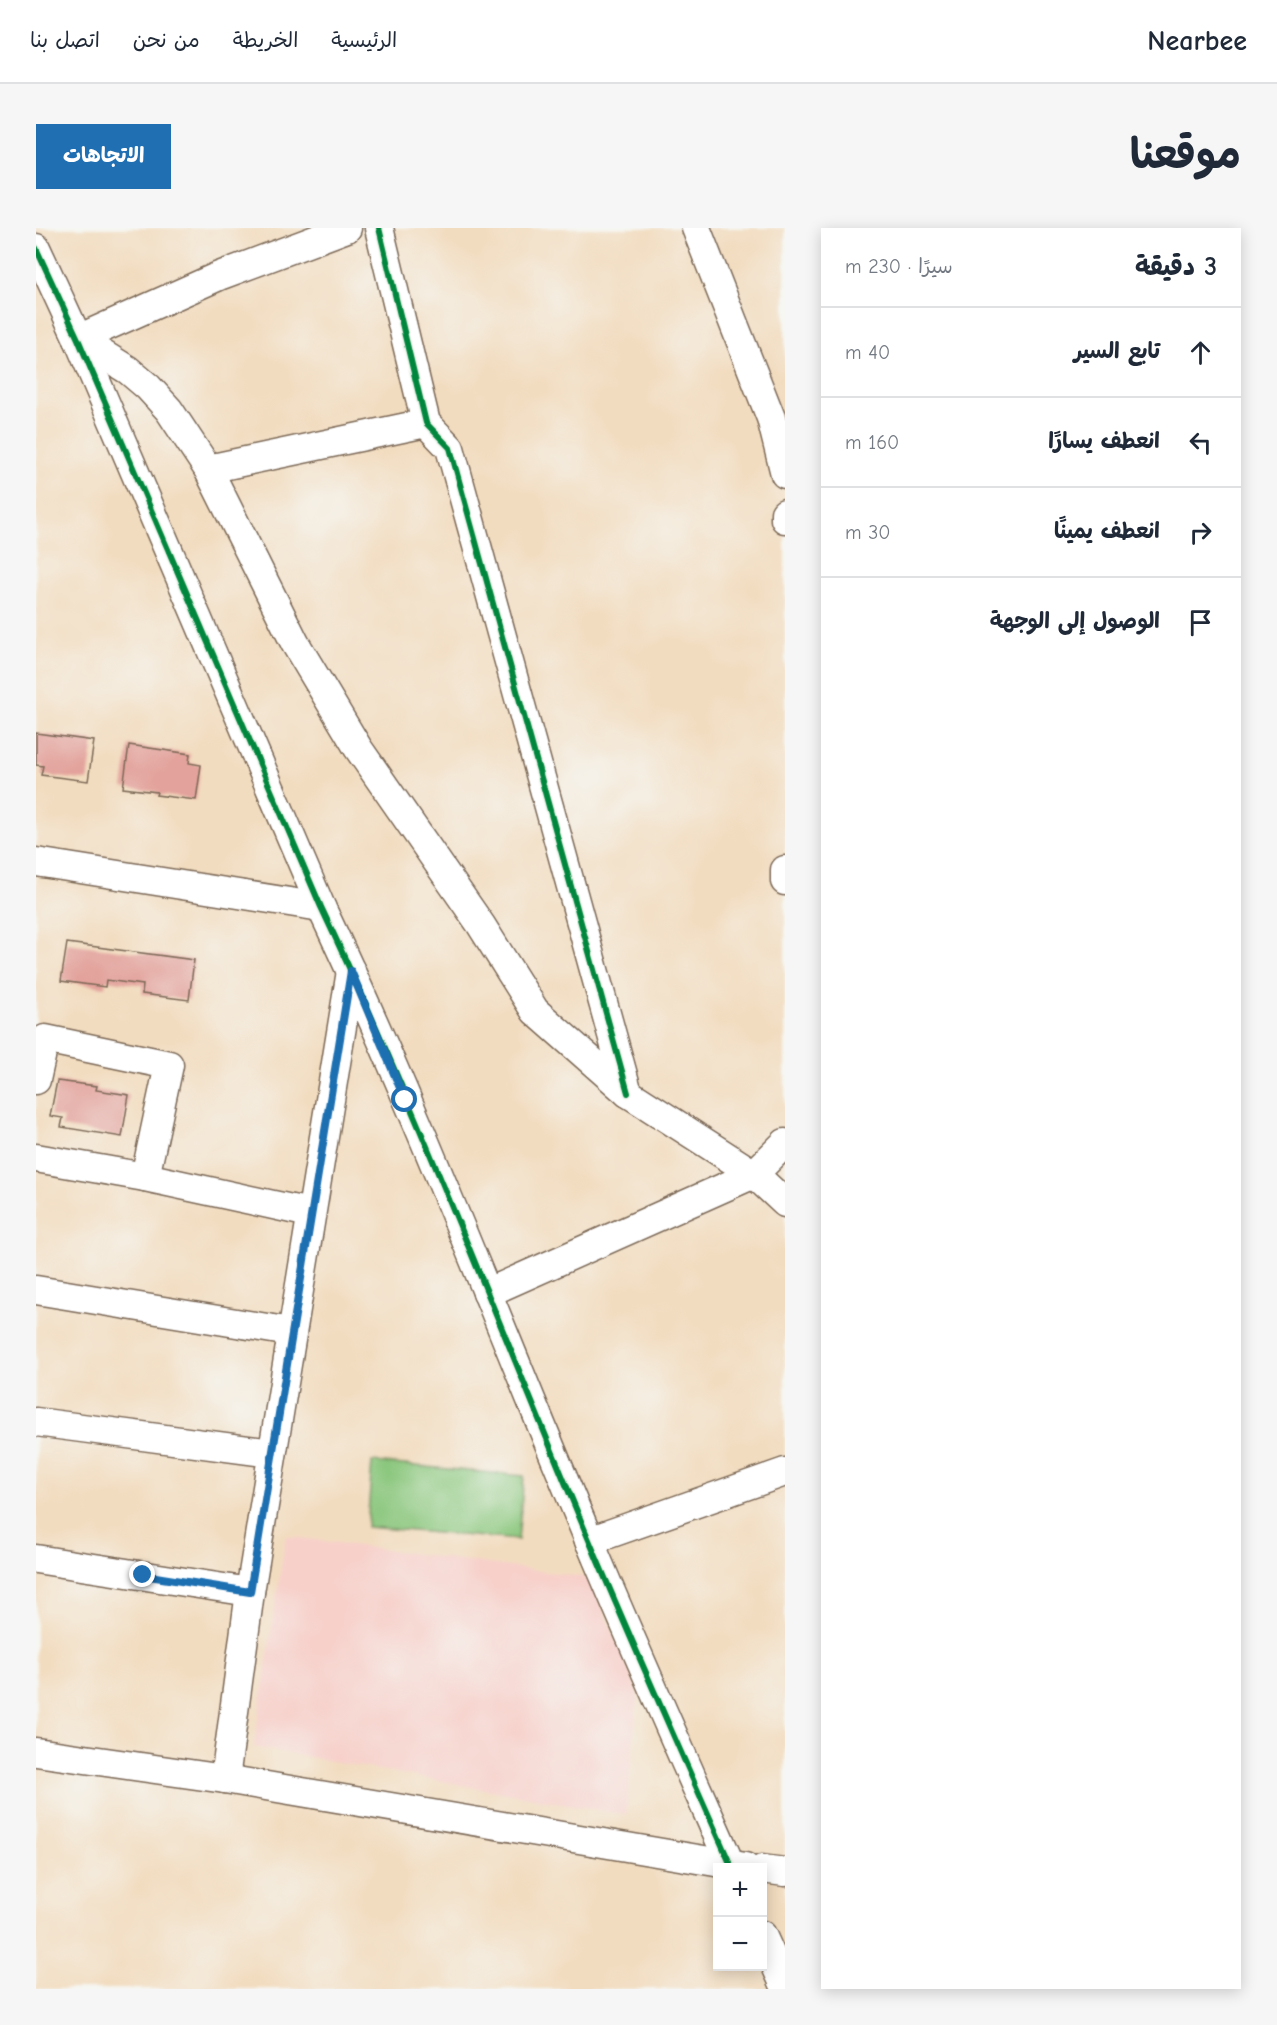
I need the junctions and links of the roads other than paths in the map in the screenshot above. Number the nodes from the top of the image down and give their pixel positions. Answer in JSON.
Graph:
{"nodes":[{"id":1,"x":345,"y":228,"type":"edge"},
{"id":2,"x":379,"y":228,"type":"edge"},
{"id":3,"x":696,"y":228,"type":"edge"},
{"id":4,"x":36,"y":248,"type":"edge"},
{"id":5,"x":78,"y":339,"type":"junction"},
{"id":6,"x":426,"y":423,"type":"junction"},
{"id":7,"x":208,"y":469,"type":"junction"},
{"id":8,"x":785,"y":474,"type":"edge"},
{"id":9,"x":785,"y":513,"type":"edge"},
{"id":10,"x":785,"y":519,"type":"edge"},
{"id":11,"x":36,"y":862,"type":"edge"},
{"id":12,"x":785,"y":870,"type":"edge"},
{"id":13,"x":785,"y":881,"type":"edge"},
{"id":14,"x":321,"y":907,"type":"junction"},
{"id":15,"x":351,"y":971,"type":"junction"},
{"id":16,"x":36,"y":1080,"type":"edge"},
{"id":17,"x":628,"y":1093,"type":"junction"},
{"id":18,"x":785,"y":1143,"type":"edge"},
{"id":19,"x":36,"y":1158,"type":"edge"},
{"id":20,"x":754,"y":1174,"type":"junction"},
{"id":21,"x":144,"y":1177,"type":"junction"},
{"id":22,"x":785,"y":1203,"type":"edge"},
{"id":23,"x":310,"y":1213,"type":"junction"},
{"id":24,"x":36,"y":1290,"type":"edge"},
{"id":25,"x":487,"y":1293,"type":"junction"},
{"id":26,"x":291,"y":1332,"type":"junction"},
{"id":27,"x":36,"y":1422,"type":"edge"},
{"id":28,"x":272,"y":1453,"type":"junction"},
{"id":29,"x":785,"y":1472,"type":"edge"},
{"id":30,"x":589,"y":1541,"type":"junction"},
{"id":31,"x":36,"y":1559,"type":"edge"},
{"id":32,"x":250,"y":1592,"type":"junction"},
{"id":33,"x":36,"y":1752,"type":"edge"},
{"id":34,"x":225,"y":1779,"type":"junction"},
{"id":35,"x":715,"y":1863,"type":"edge"},
{"id":36,"x":736,"y":1863,"type":"edge"},
{"id":37,"x":767,"y":1870,"type":"edge"},
{"id":38,"x":785,"y":1872,"type":"edge"},
{"id":39,"x":767,"y":1946,"type":"edge"},
{"id":40,"x":785,"y":1986,"type":"edge"}],
"edges":[{"from":1,"to":5,"type":"street"},
{"from":2,"to":6,"type":"street"},
{"from":3,"to":8,"type":"street"},
{"from":4,"to":5,"type":"street"},
{"from":5,"to":7,"type":"street"},
{"from":5,"to":14,"type":"street"},
{"from":6,"to":7,"type":"street"},
{"from":6,"to":17,"type":"street"},
{"from":7,"to":17,"type":"street"},
{"from":9,"to":10,"type":"street"},
{"from":11,"to":14,"type":"street"},
{"from":12,"to":13,"type":"street"},
{"from":14,"to":15,"type":"street"},
{"from":15,"to":23,"type":"street"},
{"from":15,"to":25,"type":"street"},
{"from":16,"to":21,"type":"street"},
{"from":17,"to":20,"type":"street"},
{"from":18,"to":20,"type":"street"},
{"from":19,"to":21,"type":"street"},
{"from":20,"to":22,"type":"street"},
{"from":20,"to":25,"type":"street"},
{"from":21,"to":23,"type":"street"},
{"from":23,"to":26,"type":"street"},
{"from":24,"to":26,"type":"street"},
{"from":25,"to":30,"type":"street"},
{"from":26,"to":28,"type":"street"},
{"from":27,"to":28,"type":"street"},
{"from":28,"to":32,"type":"street"},
{"from":29,"to":30,"type":"street"},
{"from":30,"to":36,"type":"street"},
{"from":31,"to":32,"type":"street"},
{"from":32,"to":34,"type":"street"},
{"from":33,"to":34,"type":"street"},
{"from":34,"to":35,"type":"street"},
{"from":37,"to":38,"type":"street"},
{"from":39,"to":40,"type":"street"}]}
